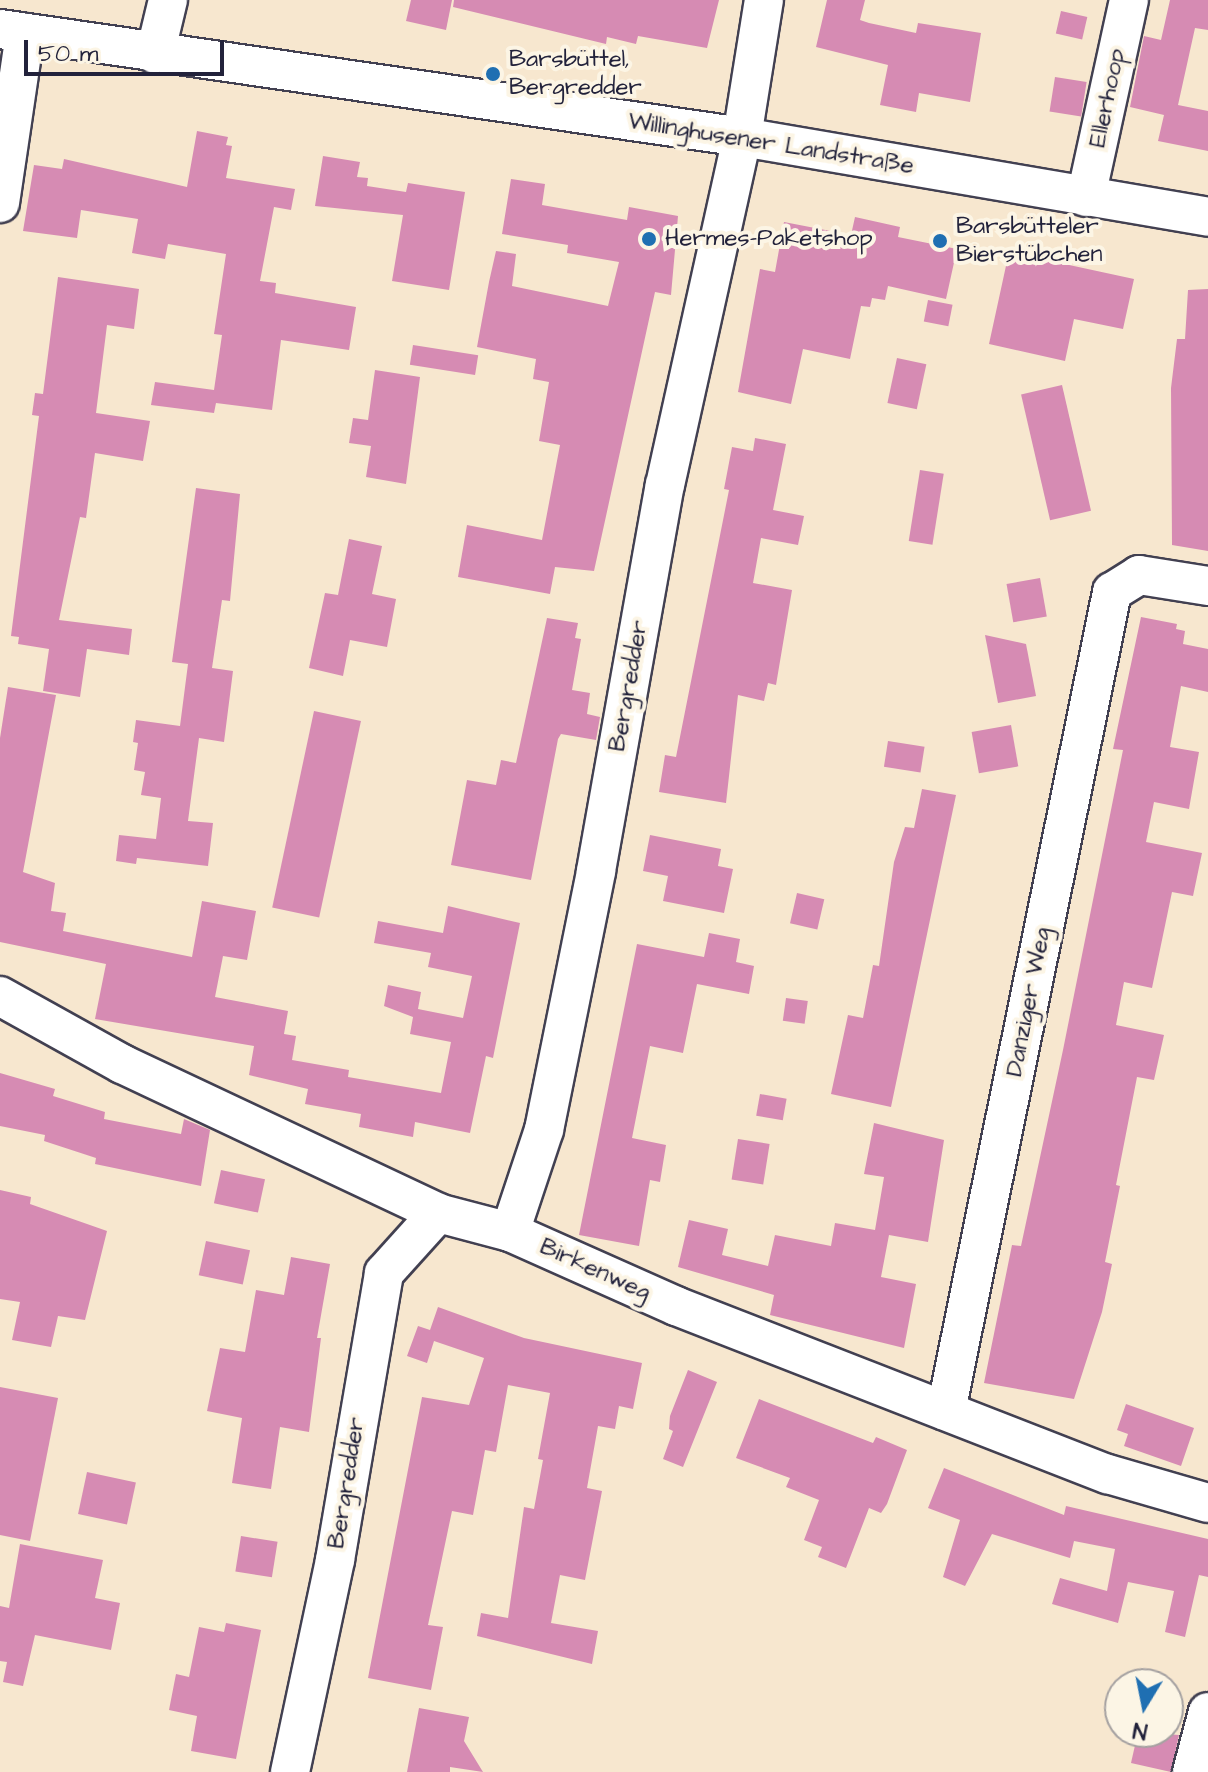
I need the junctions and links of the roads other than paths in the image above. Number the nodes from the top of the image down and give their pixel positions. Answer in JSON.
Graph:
{"nodes":[{"id":1,"x":168,"y":0,"type":"edge"},
{"id":2,"x":764,"y":0,"type":"edge"},
{"id":3,"x":1129,"y":0,"type":"edge"},
{"id":4,"x":13,"y":31,"type":"edge"},
{"id":5,"x":155,"y":54,"type":"junction"},
{"id":6,"x":742,"y":137,"type":"junction"},
{"id":7,"x":1086,"y":197,"type":"junction"},
{"id":8,"x":0,"y":203,"type":"edge"},
{"id":9,"x":1208,"y":217,"type":"edge"},
{"id":10,"x":1208,"y":586,"type":"edge"},
{"id":11,"x":0,"y":996,"type":"edge"},
{"id":12,"x":438,"y":1213,"type":"junction"},
{"id":13,"x":510,"y":1232,"type":"junction"},
{"id":14,"x":946,"y":1411,"type":"junction"},
{"id":15,"x":1208,"y":1503,"type":"edge"},
{"id":16,"x":1208,"y":1712,"type":"edge"},
{"id":17,"x":290,"y":1772,"type":"edge"},
{"id":18,"x":1192,"y":1772,"type":"edge"}],
"edges":[{"from":1,"to":5,"type":"street"},
{"from":2,"to":6,"type":"street","name":"Bergredder"},
{"from":3,"to":7,"type":"street","name":"Ellerhoop"},
{"from":4,"to":5,"type":"street","name":"Willinghusener Landstraße"},
{"from":4,"to":8,"type":"street"},
{"from":5,"to":6,"type":"street","name":"Willinghusener Landstraße"},
{"from":6,"to":7,"type":"street","name":"Willinghusener Landstraße"},
{"from":6,"to":13,"type":"street","name":"Bergredder"},
{"from":7,"to":9,"type":"street","name":"Willinghusener Landstraße"},
{"from":10,"to":14,"type":"street","name":"Danziger Weg"},
{"from":11,"to":12,"type":"street","name":"Birkenweg"},
{"from":12,"to":13,"type":"street","name":"Birkenweg"},
{"from":12,"to":17,"type":"street","name":"Bergredder"},
{"from":13,"to":14,"type":"street","name":"Birkenweg"},
{"from":14,"to":15,"type":"street","name":"Birkenweg"},
{"from":16,"to":18,"type":"street"}]}
